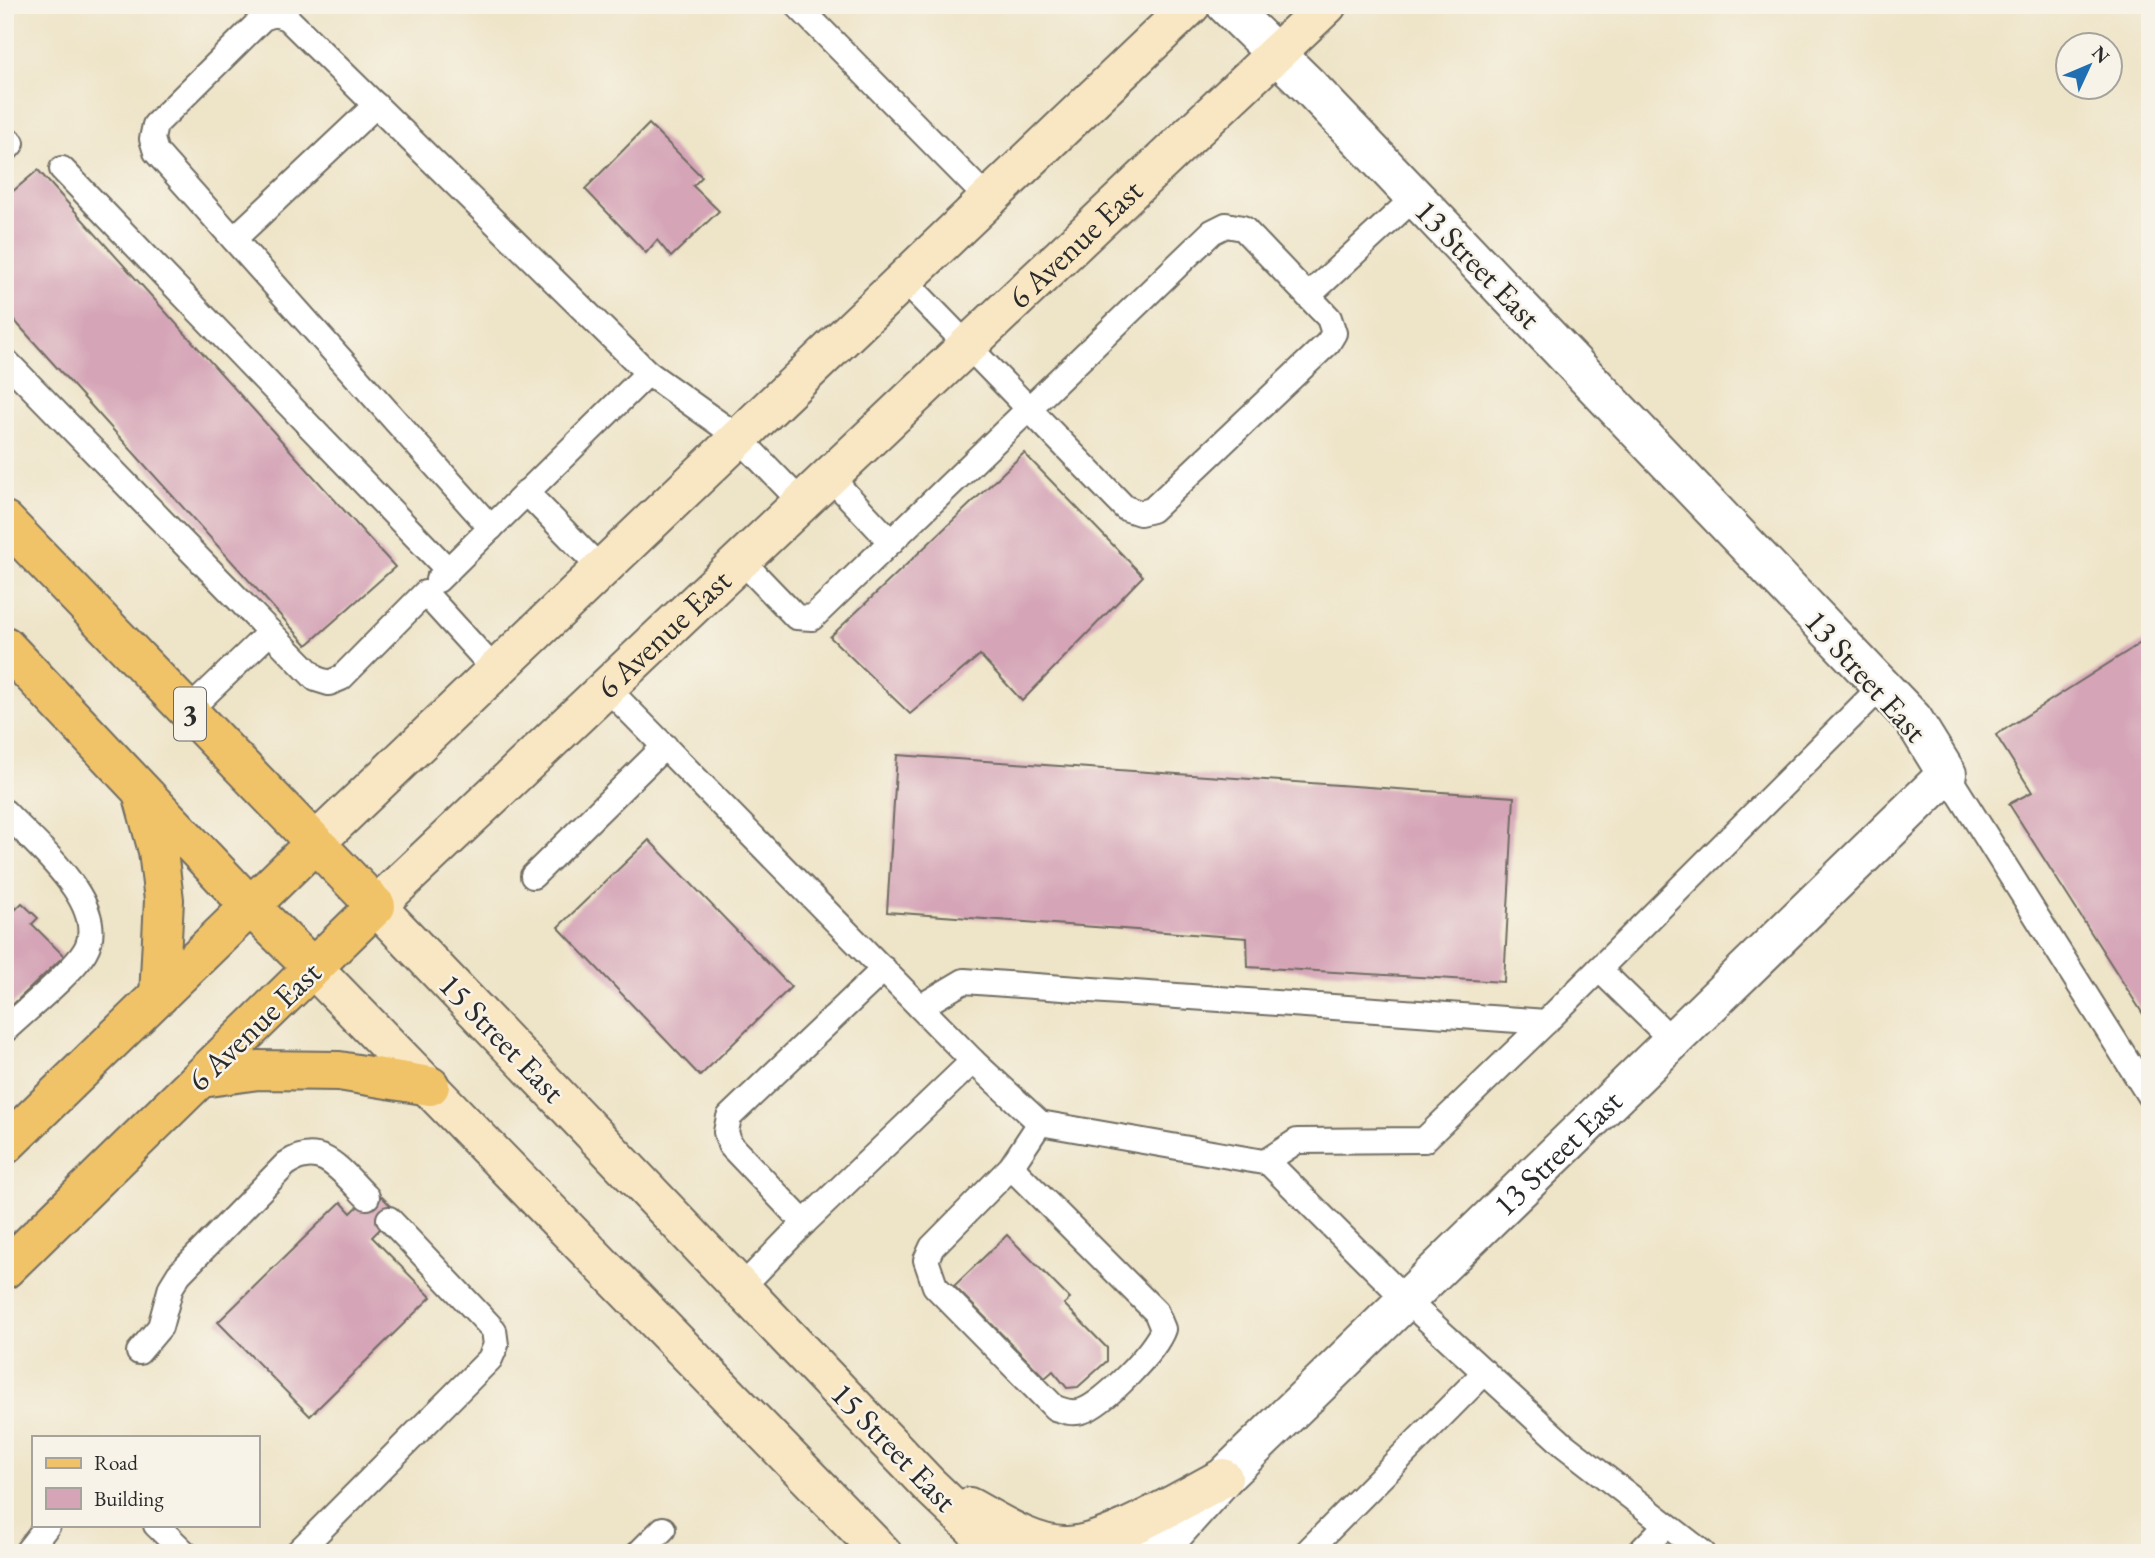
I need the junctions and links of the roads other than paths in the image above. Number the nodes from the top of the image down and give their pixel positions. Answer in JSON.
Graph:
{"nodes":[{"id":1,"x":797,"y":5,"type":"edge"},
{"id":2,"x":1191,"y":5,"type":"edge"},
{"id":3,"x":1226,"y":5,"type":"edge"},
{"id":4,"x":1327,"y":5,"type":"edge"},
{"id":5,"x":1278,"y":53,"type":"junction"},
{"id":6,"x":376,"y":105,"type":"junction"},
{"id":7,"x":62,"y":169,"type":"dead end"},
{"id":8,"x":1415,"y":197,"type":"junction"},
{"id":9,"x":987,"y":198,"type":"junction"},
{"id":10,"x":234,"y":239,"type":"junction"},
{"id":11,"x":903,"y":279,"type":"junction"},
{"id":12,"x":1308,"y":296,"type":"junction"},
{"id":13,"x":968,"y":346,"type":"junction"},
{"id":14,"x":5,"y":360,"type":"edge"},
{"id":15,"x":648,"y":373,"type":"junction"},
{"id":16,"x":1029,"y":410,"type":"junction"},
{"id":17,"x":738,"y":437,"type":"junction"},
{"id":18,"x":830,"y":477,"type":"junction"},
{"id":19,"x":526,"y":492,"type":"junction"},
{"id":20,"x":802,"y":503,"type":"junction"},
{"id":21,"x":5,"y":522,"type":"edge"},
{"id":22,"x":491,"y":528,"type":"junction"},
{"id":23,"x":891,"y":542,"type":"junction"},
{"id":24,"x":741,"y":561,"type":"junction"},
{"id":25,"x":601,"y":569,"type":"junction"},
{"id":26,"x":448,"y":570,"type":"junction"},
{"id":27,"x":425,"y":593,"type":"junction"},
{"id":28,"x":270,"y":632,"type":"junction"},
{"id":29,"x":5,"y":646,"type":"edge"},
{"id":30,"x":495,"y":670,"type":"junction"},
{"id":31,"x":1881,"y":687,"type":"junction"},
{"id":32,"x":607,"y":688,"type":"junction"},
{"id":33,"x":187,"y":711,"type":"junction"},
{"id":34,"x":665,"y":746,"type":"junction"},
{"id":35,"x":1947,"y":774,"type":"junction"},
{"id":36,"x":141,"y":790,"type":"junction"},
{"id":37,"x":5,"y":811,"type":"edge"},
{"id":38,"x":314,"y":844,"type":"junction"},
{"id":39,"x":533,"y":876,"type":"dead end"},
{"id":40,"x":250,"y":906,"type":"junction"},
{"id":41,"x":376,"y":906,"type":"junction"},
{"id":42,"x":313,"y":968,"type":"junction"},
{"id":43,"x":884,"y":969,"type":"junction"},
{"id":44,"x":1599,"y":969,"type":"junction"},
{"id":45,"x":159,"y":996,"type":"junction"},
{"id":46,"x":920,"y":1007,"type":"junction"},
{"id":47,"x":1546,"y":1022,"type":"junction"},
{"id":48,"x":5,"y":1030,"type":"edge"},
{"id":49,"x":1672,"y":1041,"type":"junction"},
{"id":50,"x":973,"y":1061,"type":"junction"},
{"id":51,"x":202,"y":1078,"type":"junction"},
{"id":52,"x":430,"y":1086,"type":"junction"},
{"id":53,"x":2150,"y":1097,"type":"edge"},
{"id":54,"x":19,"y":1119,"type":"edge"},
{"id":55,"x":1040,"y":1123,"type":"junction"},
{"id":56,"x":5,"y":1146,"type":"edge"},
{"id":57,"x":1265,"y":1162,"type":"junction"},
{"id":58,"x":1011,"y":1167,"type":"junction"},
{"id":59,"x":367,"y":1197,"type":"dead end"},
{"id":60,"x":389,"y":1219,"type":"dead end"},
{"id":61,"x":804,"y":1223,"type":"junction"},
{"id":62,"x":5,"y":1269,"type":"edge"},
{"id":63,"x":741,"y":1288,"type":"junction"},
{"id":64,"x":1406,"y":1300,"type":"junction"},
{"id":65,"x":139,"y":1352,"type":"dead end"},
{"id":66,"x":1485,"y":1372,"type":"junction"},
{"id":67,"x":1223,"y":1478,"type":"junction"},
{"id":68,"x":929,"y":1485,"type":"junction"},
{"id":69,"x":47,"y":1526,"type":"edge"},
{"id":70,"x":157,"y":1526,"type":"edge"},
{"id":71,"x":1665,"y":1526,"type":"junction"},
{"id":72,"x":663,"y":1529,"type":"dead end"},
{"id":73,"x":183,"y":1552,"type":"edge"},
{"id":74,"x":26,"y":1553,"type":"edge"},
{"id":75,"x":297,"y":1553,"type":"edge"},
{"id":76,"x":639,"y":1553,"type":"edge"},
{"id":77,"x":883,"y":1553,"type":"edge"},
{"id":78,"x":1000,"y":1553,"type":"edge"},
{"id":79,"x":1156,"y":1553,"type":"edge"},
{"id":80,"x":1306,"y":1553,"type":"edge"},
{"id":81,"x":1639,"y":1553,"type":"edge"},
{"id":82,"x":1703,"y":1553,"type":"edge"}],
"edges":[{"from":1,"to":9,"type":"lane"},
{"from":2,"to":9,"type":"main road"},
{"from":3,"to":5,"type":"street","name":"13 Street East"},
{"from":4,"to":5,"type":"main road","name":"6 Avenue East"},
{"from":5,"to":8,"type":"street","name":"13 Street East"},
{"from":5,"to":13,"type":"main road","name":"6 Avenue East"},
{"from":6,"to":10,"type":"lane"},
{"from":6,"to":10,"type":"lane"},
{"from":6,"to":15,"type":"lane"},
{"from":7,"to":26,"type":"lane"},
{"from":8,"to":12,"type":"lane"},
{"from":8,"to":31,"type":"street","name":"13 Street East"},
{"from":9,"to":11,"type":"main road"},
{"from":10,"to":22,"type":"lane"},
{"from":11,"to":13,"type":"lane"},
{"from":11,"to":17,"type":"main road"},
{"from":12,"to":16,"type":"lane"},
{"from":12,"to":16,"type":"lane"},
{"from":13,"to":16,"type":"lane"},
{"from":13,"to":18,"type":"main road","name":"6 Avenue East"},
{"from":14,"to":28,"type":"lane"},
{"from":15,"to":17,"type":"lane"},
{"from":15,"to":19,"type":"lane"},
{"from":16,"to":23,"type":"lane"},
{"from":17,"to":20,"type":"lane"},
{"from":17,"to":25,"type":"main road"},
{"from":18,"to":20,"type":"main road","name":"6 Avenue East"},
{"from":18,"to":23,"type":"lane"},
{"from":19,"to":22,"type":"lane"},
{"from":19,"to":25,"type":"lane"},
{"from":20,"to":24,"type":"main road","name":"6 Avenue East"},
{"from":21,"to":33,"type":"main road","name":"15 Street East","number":"3"},
{"from":22,"to":26,"type":"lane"},
{"from":23,"to":24,"type":"lane"},
{"from":24,"to":32,"type":"main road","name":"6 Avenue East"},
{"from":25,"to":30,"type":"main road"},
{"from":26,"to":27,"type":"lane"},
{"from":27,"to":28,"type":"lane"},
{"from":27,"to":30,"type":"lane"},
{"from":28,"to":33,"type":"lane"},
{"from":29,"to":36,"type":"main road"},
{"from":30,"to":38,"type":"main road"},
{"from":31,"to":35,"type":"street","name":"13 Street East"},
{"from":31,"to":44,"type":"lane"},
{"from":32,"to":34,"type":"lane"},
{"from":32,"to":41,"type":"main road","name":"6 Avenue East"},
{"from":33,"to":38,"type":"main road","name":"15 Street East","number":"3"},
{"from":34,"to":39,"type":"lane"},
{"from":34,"to":43,"type":"lane"},
{"from":35,"to":49,"type":"street","name":"13 Street East"},
{"from":35,"to":53,"type":"lane"},
{"from":36,"to":40,"type":"main road"},
{"from":36,"to":45,"type":"main road"},
{"from":37,"to":48,"type":"lane"},
{"from":38,"to":40,"type":"main road"},
{"from":38,"to":41,"type":"main road","name":"15 Street East","number":"3"},
{"from":40,"to":42,"type":"main road"},
{"from":40,"to":45,"type":"main road"},
{"from":41,"to":42,"type":"main road","name":"6 Avenue East"},
{"from":41,"to":63,"type":"main road","name":"15 Street East"},
{"from":42,"to":51,"type":"main road","name":"6 Avenue East"},
{"from":42,"to":52,"type":"main road"},
{"from":43,"to":46,"type":"lane"},
{"from":43,"to":61,"type":"lane"},
{"from":44,"to":47,"type":"lane"},
{"from":44,"to":49,"type":"lane"},
{"from":45,"to":54,"type":"main road"},
{"from":46,"to":47,"type":"lane"},
{"from":46,"to":50,"type":"lane"},
{"from":47,"to":57,"type":"lane"},
{"from":49,"to":64,"type":"street","name":"13 Street East"},
{"from":50,"to":55,"type":"lane"},
{"from":50,"to":61,"type":"lane"},
{"from":51,"to":52,"type":"main road"},
{"from":51,"to":62,"type":"main road","name":"6 Avenue East"},
{"from":52,"to":77,"type":"main road"},
{"from":54,"to":56,"type":"main road"},
{"from":55,"to":57,"type":"lane"},
{"from":55,"to":58,"type":"lane"},
{"from":57,"to":64,"type":"lane"},
{"from":58,"to":58,"type":"lane"},
{"from":59,"to":65,"type":"lane"},
{"from":60,"to":75,"type":"lane"},
{"from":61,"to":63,"type":"lane"},
{"from":63,"to":68,"type":"main road","name":"15 Street East"},
{"from":64,"to":66,"type":"lane"},
{"from":64,"to":67,"type":"street","name":"13 Street East"},
{"from":66,"to":71,"type":"lane"},
{"from":66,"to":80,"type":"lane"},
{"from":67,"to":68,"type":"main road"},
{"from":67,"to":79,"type":"street","name":"13 Street East"},
{"from":68,"to":78,"type":"main road","name":"15 Street East"},
{"from":69,"to":74,"type":"lane"},
{"from":70,"to":73,"type":"lane"},
{"from":71,"to":81,"type":"lane"},
{"from":71,"to":82,"type":"lane"},
{"from":72,"to":76,"type":"lane"}]}
